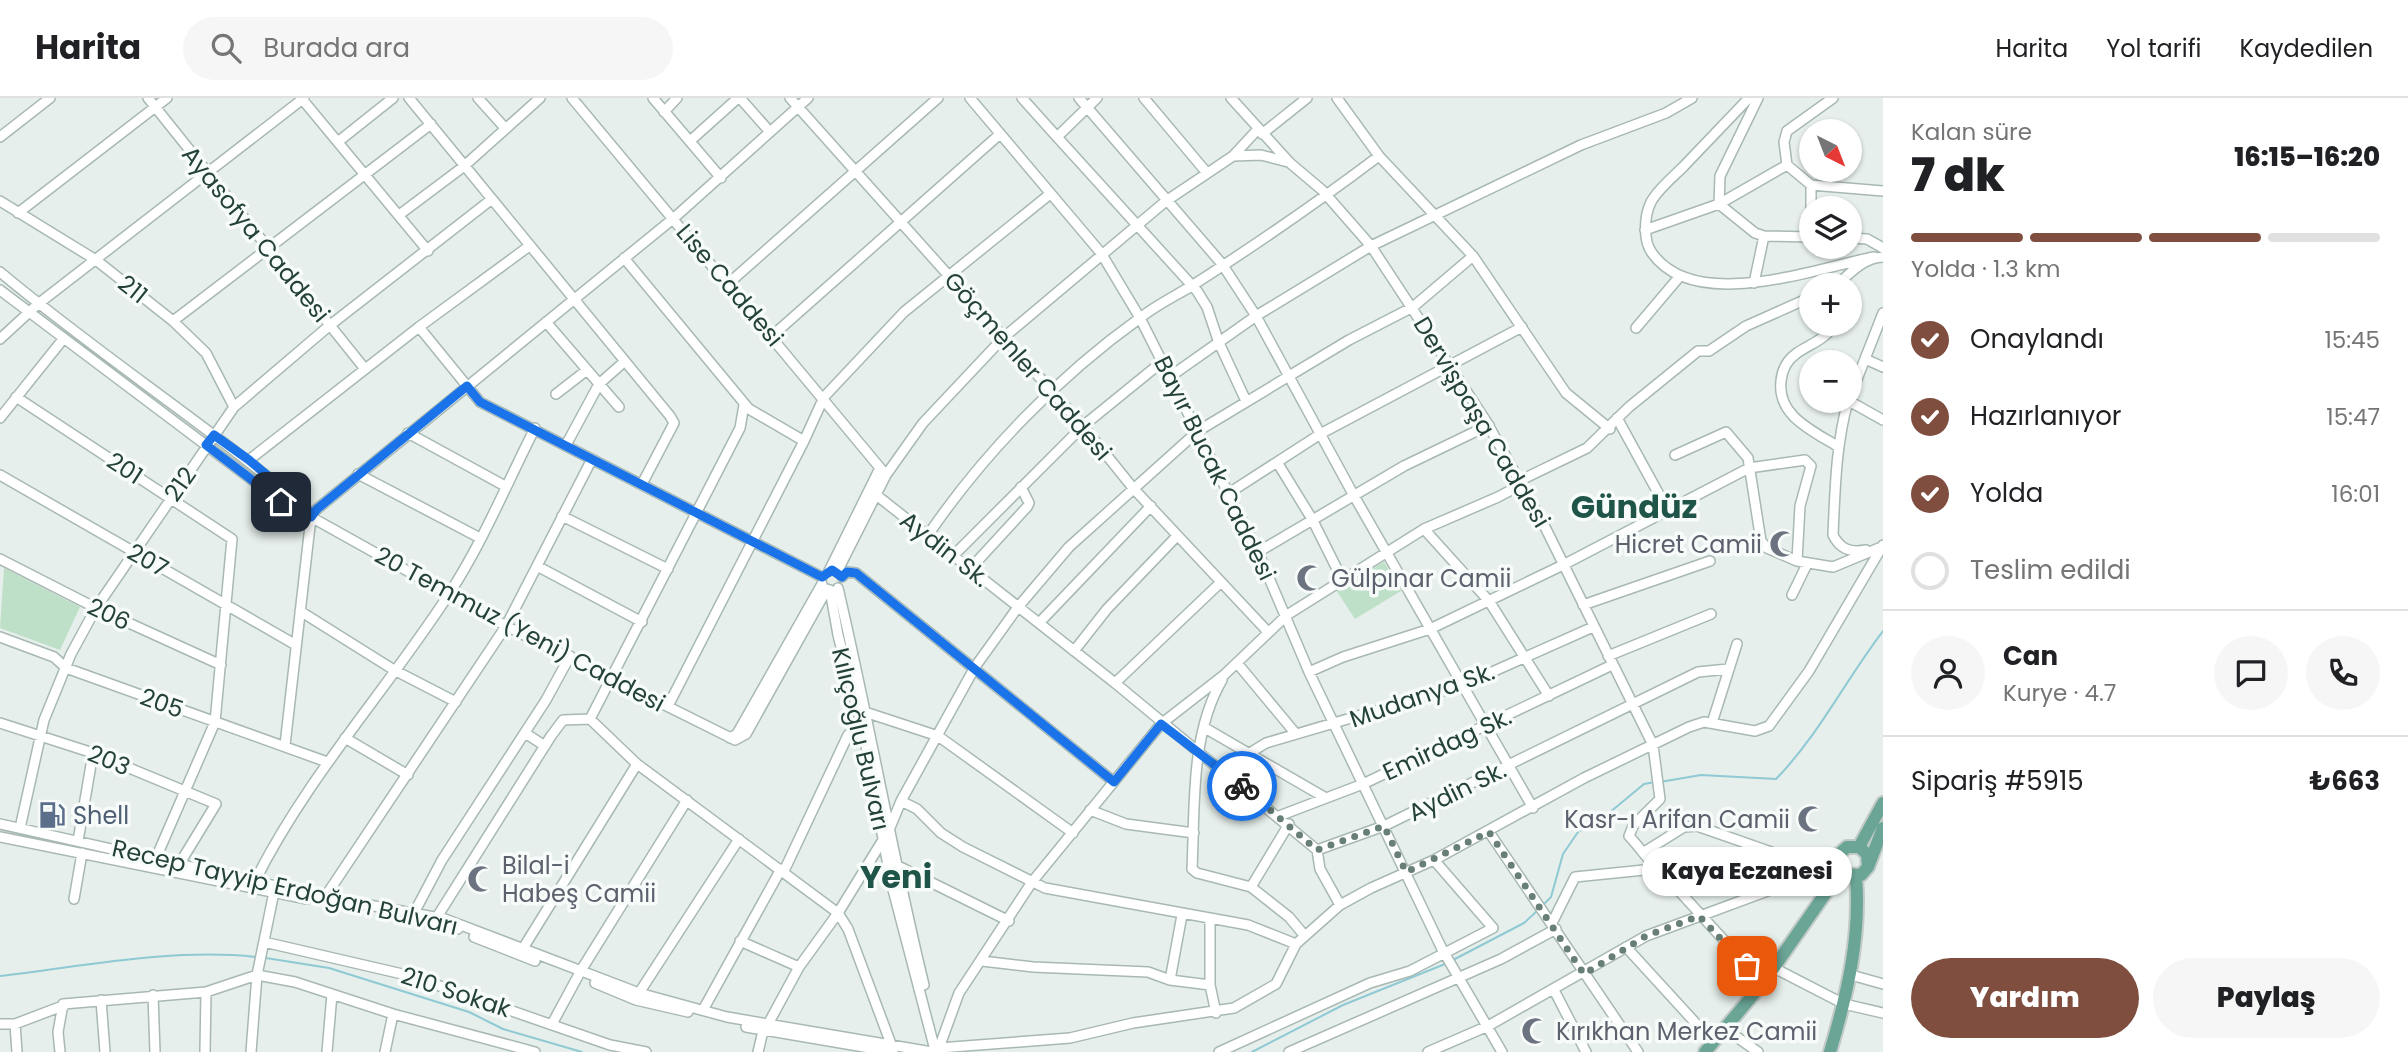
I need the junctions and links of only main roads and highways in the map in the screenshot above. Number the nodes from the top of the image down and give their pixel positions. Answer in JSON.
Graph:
{"nodes":[{"id":1,"x":1883,"y":803,"type":"edge"},
{"id":2,"x":1883,"y":828,"type":"edge"},
{"id":3,"x":1859,"y":847,"type":"junction"},
{"id":4,"x":1868,"y":866,"type":"junction"},
{"id":5,"x":1839,"y":868,"type":"junction"},
{"id":6,"x":1856,"y":877,"type":"junction"},
{"id":7,"x":1709,"y":1046,"type":"edge"},
{"id":8,"x":1830,"y":1052,"type":"edge"}],
"edges":[{"from":1,"to":3,"type":"main road"},
{"from":2,"to":4,"type":"main road"},
{"from":3,"to":4,"type":"main road"},
{"from":3,"to":5,"type":"main road"},
{"from":4,"to":6,"type":"main road"},
{"from":5,"to":6,"type":"main road"},
{"from":5,"to":7,"type":"main road"},
{"from":6,"to":8,"type":"main road"}]}
